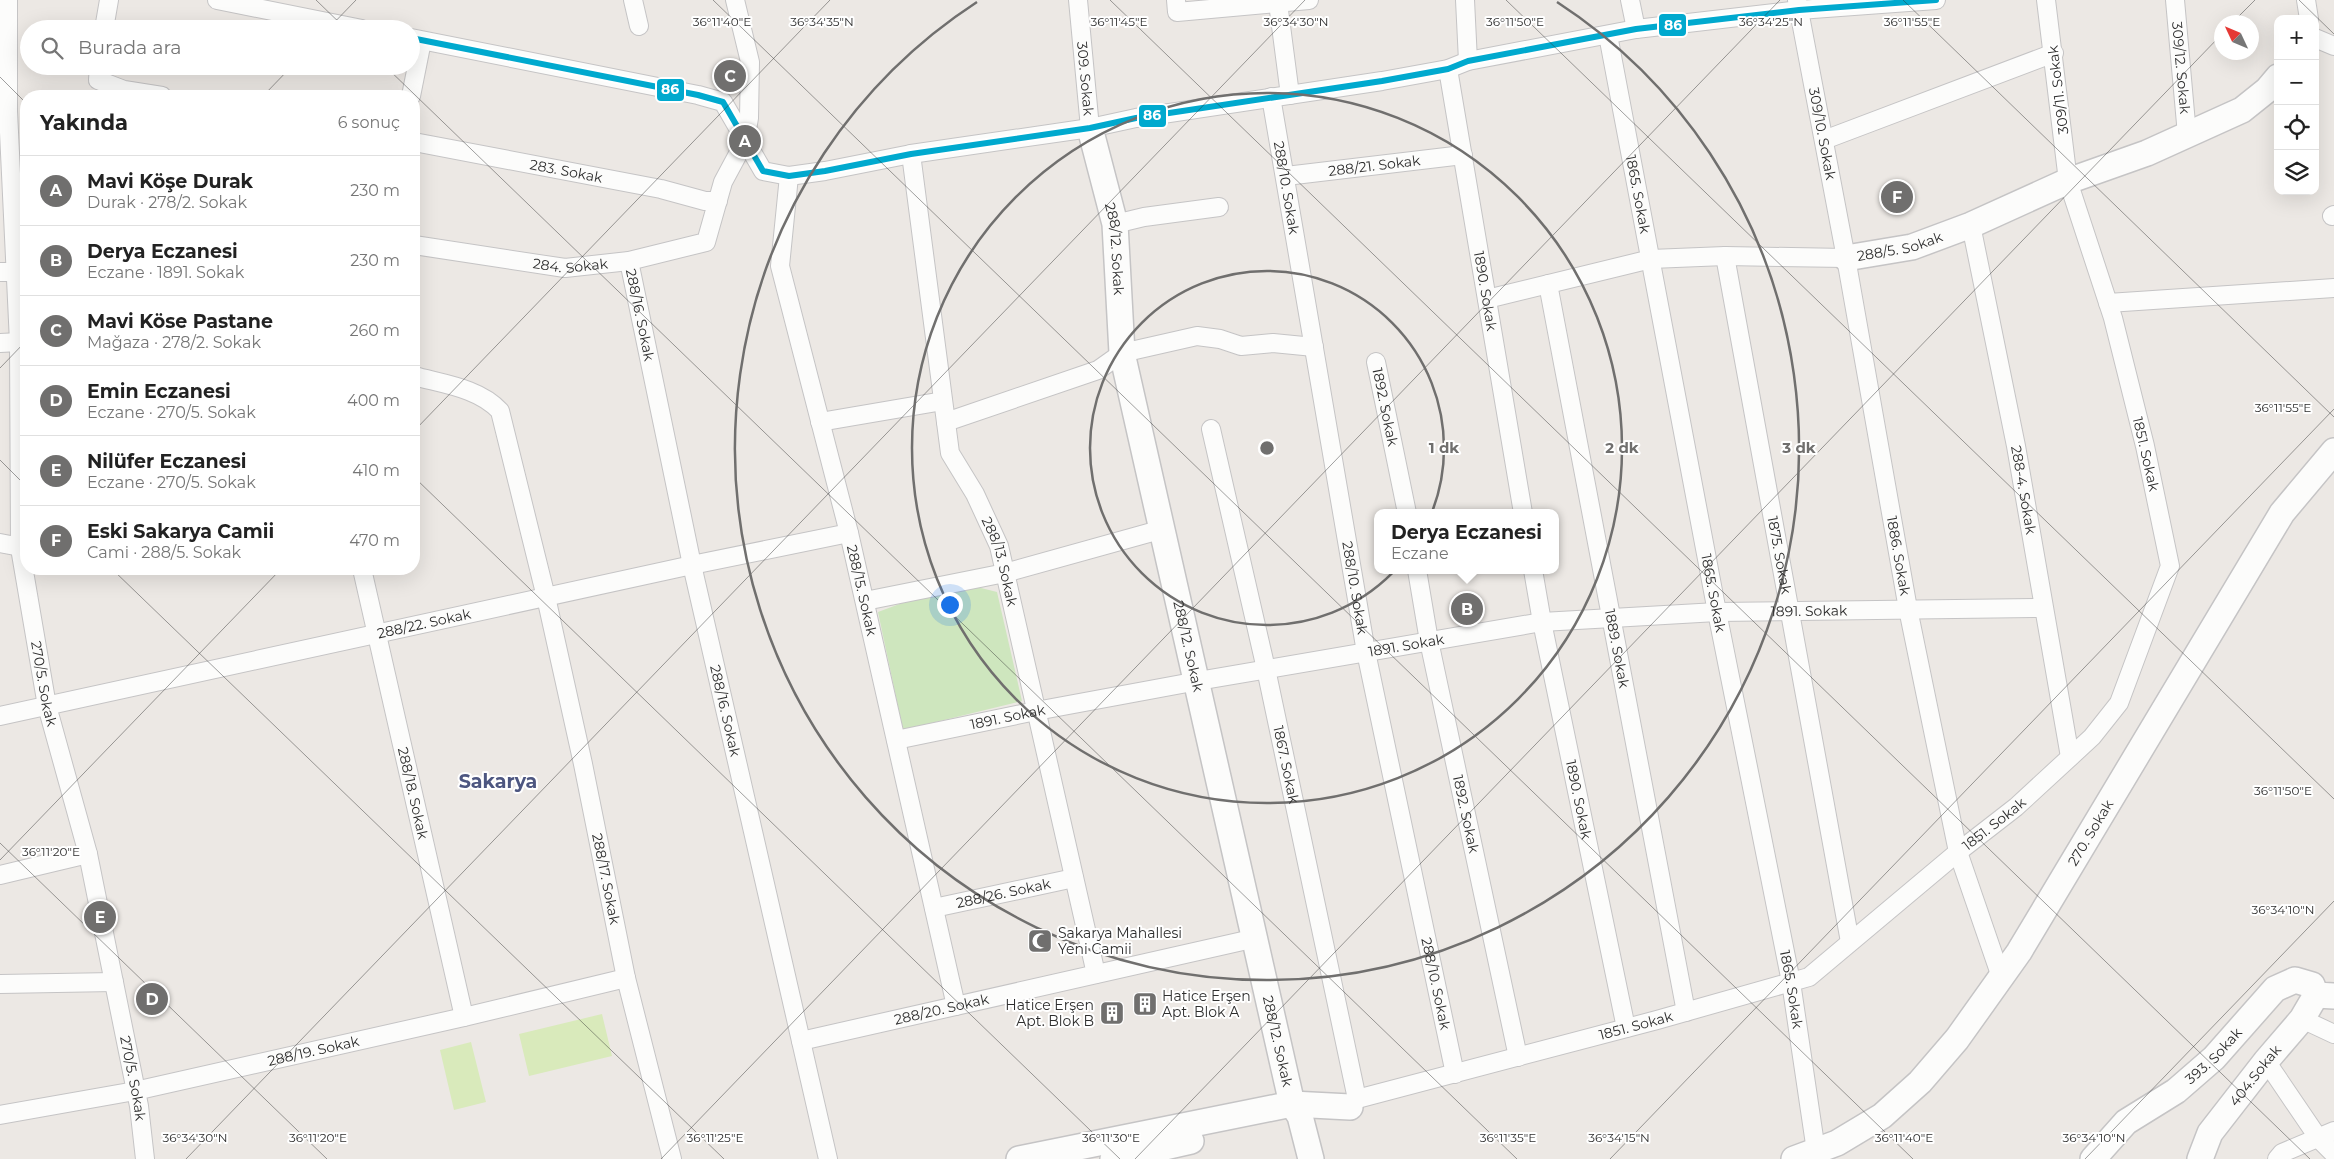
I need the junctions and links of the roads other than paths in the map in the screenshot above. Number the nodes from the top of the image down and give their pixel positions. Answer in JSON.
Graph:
{"nodes":[{"id":1,"x":8,"y":0,"type":"edge"},
{"id":2,"x":109,"y":0,"type":"edge"},
{"id":3,"x":217,"y":0,"type":"edge"},
{"id":4,"x":633,"y":0,"type":"edge"},
{"id":5,"x":734,"y":0,"type":"edge"},
{"id":6,"x":1078,"y":0,"type":"edge"},
{"id":7,"x":1176,"y":0,"type":"edge"},
{"id":8,"x":1309,"y":0,"type":"edge"},
{"id":9,"x":1465,"y":0,"type":"edge"},
{"id":10,"x":1630,"y":0,"type":"edge"},
{"id":11,"x":1930,"y":0,"type":"edge"},
{"id":12,"x":1936,"y":0,"type":"edge"},
{"id":13,"x":2046,"y":0,"type":"edge"},
{"id":14,"x":2175,"y":0,"type":"edge"},
{"id":15,"x":2306,"y":0,"type":"edge"},
{"id":16,"x":1278,"y":3,"type":"junction"},
{"id":17,"x":1798,"y":5,"type":"edge"},
{"id":18,"x":2308,"y":15,"type":"edge"},
{"id":19,"x":106,"y":20,"type":"edge"},
{"id":20,"x":317,"y":20,"type":"edge"},
{"id":21,"x":639,"y":26,"type":"dead end"},
{"id":22,"x":1636,"y":29,"type":"junction"},
{"id":23,"x":1608,"y":35,"type":"junction"},
{"id":24,"x":2319,"y":40,"type":"edge"},
{"id":25,"x":420,"y":41,"type":"edge"},
{"id":26,"x":2334,"y":46,"type":"edge"},
{"id":27,"x":2054,"y":53,"type":"junction"},
{"id":28,"x":1468,"y":61,"type":"junction"},
{"id":29,"x":1448,"y":69,"type":"junction"},
{"id":30,"x":98,"y":75,"type":"edge"},
{"id":31,"x":413,"y":75,"type":"edge"},
{"id":32,"x":2274,"y":82,"type":"edge"},
{"id":33,"x":117,"y":90,"type":"edge"},
{"id":34,"x":412,"y":90,"type":"edge"},
{"id":35,"x":1290,"y":95,"type":"junction"},
{"id":36,"x":1271,"y":97,"type":"junction"},
{"id":37,"x":1090,"y":128,"type":"junction"},
{"id":38,"x":2187,"y":136,"type":"junction"},
{"id":39,"x":745,"y":140,"type":"junction"},
{"id":40,"x":1824,"y":140,"type":"junction"},
{"id":41,"x":420,"y":143,"type":"edge"},
{"id":42,"x":911,"y":154,"type":"junction"},
{"id":43,"x":1463,"y":155,"type":"junction"},
{"id":44,"x":789,"y":176,"type":"junction"},
{"id":45,"x":1286,"y":176,"type":"junction"},
{"id":46,"x":2068,"y":181,"type":"junction"},
{"id":47,"x":13,"y":200,"type":"edge"},
{"id":48,"x":718,"y":201,"type":"junction"},
{"id":49,"x":1219,"y":207,"type":"dead end"},
{"id":50,"x":1115,"y":224,"type":"junction"},
{"id":51,"x":1971,"y":225,"type":"junction"},
{"id":52,"x":420,"y":246,"type":"edge"},
{"id":53,"x":1725,"y":256,"type":"junction"},
{"id":54,"x":1846,"y":258,"type":"junction"},
{"id":55,"x":1651,"y":259,"type":"junction"},
{"id":56,"x":629,"y":261,"type":"junction"},
{"id":57,"x":8,"y":272,"type":"edge"},
{"id":58,"x":1548,"y":284,"type":"junction"},
{"id":59,"x":2334,"y":288,"type":"edge"},
{"id":60,"x":1487,"y":299,"type":"junction"},
{"id":61,"x":2108,"y":303,"type":"junction"},
{"id":62,"x":0,"y":342,"type":"edge"},
{"id":63,"x":18,"y":342,"type":"junction"},
{"id":64,"x":1314,"y":347,"type":"junction"},
{"id":65,"x":1122,"y":353,"type":"junction"},
{"id":66,"x":1376,"y":362,"type":"dead end"},
{"id":67,"x":420,"y":378,"type":"edge"},
{"id":68,"x":943,"y":401,"type":"junction"},
{"id":69,"x":820,"y":422,"type":"junction"},
{"id":70,"x":946,"y":422,"type":"junction"},
{"id":71,"x":20,"y":424,"type":"edge"},
{"id":72,"x":1211,"y":429,"type":"dead end"},
{"id":73,"x":2334,"y":451,"type":"edge"},
{"id":74,"x":1406,"y":509,"type":"edge"},
{"id":75,"x":1523,"y":509,"type":"edge"},
{"id":76,"x":1163,"y":529,"type":"junction"},
{"id":77,"x":849,"y":533,"type":"junction"},
{"id":78,"x":0,"y":543,"type":"edge"},
{"id":79,"x":20,"y":547,"type":"edge"},
{"id":80,"x":692,"y":565,"type":"junction"},
{"id":81,"x":1005,"y":573,"type":"junction"},
{"id":82,"x":1418,"y":574,"type":"edge"},
{"id":83,"x":1534,"y":574,"type":"edge"},
{"id":84,"x":27,"y":575,"type":"edge"},
{"id":85,"x":363,"y":575,"type":"edge"},
{"id":86,"x":546,"y":597,"type":"junction"},
{"id":87,"x":865,"y":601,"type":"junction"},
{"id":88,"x":2042,"y":608,"type":"junction"},
{"id":89,"x":1908,"y":609,"type":"junction"},
{"id":90,"x":1789,"y":610,"type":"junction"},
{"id":91,"x":1717,"y":612,"type":"junction"},
{"id":92,"x":1610,"y":618,"type":"junction"},
{"id":93,"x":1542,"y":622,"type":"junction"},
{"id":94,"x":377,"y":634,"type":"junction"},
{"id":95,"x":1429,"y":641,"type":"junction"},
{"id":96,"x":1366,"y":652,"type":"junction"},
{"id":97,"x":1266,"y":669,"type":"junction"},
{"id":98,"x":1198,"y":681,"type":"junction"},
{"id":99,"x":47,"y":706,"type":"junction"},
{"id":100,"x":1036,"y":711,"type":"junction"},
{"id":101,"x":0,"y":716,"type":"edge"},
{"id":102,"x":896,"y":740,"type":"junction"},
{"id":103,"x":2070,"y":757,"type":"junction"},
{"id":104,"x":1958,"y":852,"type":"junction"},
{"id":105,"x":88,"y":854,"type":"junction"},
{"id":106,"x":0,"y":875,"type":"edge"},
{"id":107,"x":1074,"y":878,"type":"junction"},
{"id":108,"x":934,"y":908,"type":"junction"},
{"id":109,"x":1256,"y":938,"type":"junction"},
{"id":110,"x":1850,"y":942,"type":"junction"},
{"id":111,"x":1096,"y":974,"type":"junction"},
{"id":112,"x":2001,"y":977,"type":"junction"},
{"id":113,"x":626,"y":978,"type":"junction"},
{"id":114,"x":114,"y":982,"type":"junction"},
{"id":115,"x":1791,"y":982,"type":"junction"},
{"id":116,"x":0,"y":984,"type":"edge"},
{"id":117,"x":2325,"y":996,"type":"edge"},
{"id":118,"x":956,"y":1006,"type":"junction"},
{"id":119,"x":1686,"y":1012,"type":"junction"},
{"id":120,"x":464,"y":1017,"type":"junction"},
{"id":121,"x":2302,"y":1020,"type":"junction"},
{"id":122,"x":1626,"y":1028,"type":"junction"},
{"id":123,"x":2334,"y":1034,"type":"edge"},
{"id":124,"x":801,"y":1041,"type":"junction"},
{"id":125,"x":1518,"y":1057,"type":"junction"},
{"id":126,"x":2266,"y":1061,"type":"junction"},
{"id":127,"x":1455,"y":1074,"type":"junction"},
{"id":128,"x":135,"y":1091,"type":"junction"},
{"id":129,"x":1354,"y":1104,"type":"junction"},
{"id":130,"x":1296,"y":1110,"type":"junction"},
{"id":131,"x":0,"y":1114,"type":"edge"},
{"id":132,"x":2327,"y":1135,"type":"edge"},
{"id":133,"x":2334,"y":1154,"type":"edge"},
{"id":134,"x":1805,"y":1155,"type":"edge"},
{"id":135,"x":145,"y":1159,"type":"edge"},
{"id":136,"x":672,"y":1159,"type":"edge"},
{"id":137,"x":828,"y":1159,"type":"edge"},
{"id":138,"x":1019,"y":1159,"type":"edge"},
{"id":139,"x":1113,"y":1159,"type":"edge"},
{"id":140,"x":1310,"y":1159,"type":"edge"},
{"id":141,"x":2093,"y":1159,"type":"edge"},
{"id":142,"x":2200,"y":1159,"type":"edge"},
{"id":143,"x":2277,"y":1159,"type":"edge"}],
"edges":[{"from":1,"to":47,"type":"street","name":"270/5. Sokak"},
{"from":2,"to":19,"type":"street"},
{"from":3,"to":20,"type":"street"},
{"from":4,"to":21,"type":"street"},
{"from":5,"to":39,"type":"street","name":"284. Sokak"},
{"from":6,"to":37,"type":"street","name":"309. Sokak"},
{"from":7,"to":16,"type":"street"},
{"from":8,"to":16,"type":"street"},
{"from":9,"to":28,"type":"street"},
{"from":10,"to":22,"type":"street"},
{"from":11,"to":12,"type":"street"},
{"from":11,"to":17,"type":"street"},
{"from":13,"to":27,"type":"street","name":"309/11. Sokak"},
{"from":14,"to":38,"type":"street","name":"309/12. Sokak"},
{"from":15,"to":18,"type":"street"},
{"from":16,"to":35,"type":"street"},
{"from":17,"to":22,"type":"street"},
{"from":17,"to":40,"type":"street","name":"309/10. Sokak"},
{"from":22,"to":23,"type":"street"},
{"from":23,"to":28,"type":"street"},
{"from":23,"to":55,"type":"street","name":"1865. Sokak"},
{"from":24,"to":26,"type":"street"},
{"from":25,"to":39,"type":"street"},
{"from":27,"to":40,"type":"street"},
{"from":27,"to":46,"type":"street","name":"309/11. Sokak"},
{"from":28,"to":29,"type":"street"},
{"from":29,"to":35,"type":"street"},
{"from":29,"to":43,"type":"street","name":"1890. Sokak"},
{"from":30,"to":33,"type":"street"},
{"from":31,"to":34,"type":"street"},
{"from":32,"to":38,"type":"street","name":"288/5. Sokak"},
{"from":35,"to":36,"type":"street"},
{"from":36,"to":37,"type":"street"},
{"from":36,"to":45,"type":"street","name":"288/10. Sokak"},
{"from":37,"to":42,"type":"street"},
{"from":37,"to":50,"type":"street","name":"288/12. Sokak"},
{"from":38,"to":46,"type":"street","name":"288/5. Sokak"},
{"from":39,"to":44,"type":"street"},
{"from":39,"to":48,"type":"street","name":"284. Sokak"},
{"from":40,"to":54,"type":"street","name":"309/10. Sokak"},
{"from":41,"to":48,"type":"street","name":"283. Sokak"},
{"from":42,"to":44,"type":"street"},
{"from":42,"to":68,"type":"street","name":"288/13. Sokak"},
{"from":43,"to":45,"type":"street","name":"288/21. Sokak"},
{"from":43,"to":60,"type":"street","name":"1890. Sokak"},
{"from":44,"to":69,"type":"street","name":"288/15. Sokak"},
{"from":45,"to":64,"type":"street","name":"288/10. Sokak"},
{"from":46,"to":51,"type":"street","name":"288/5. Sokak"},
{"from":46,"to":61,"type":"street","name":"1851. Sokak"},
{"from":47,"to":57,"type":"street","name":"270/5. Sokak"},
{"from":48,"to":56,"type":"street","name":"284. Sokak"},
{"from":49,"to":50,"type":"street"},
{"from":50,"to":65,"type":"street","name":"288/12. Sokak"},
{"from":51,"to":54,"type":"street","name":"288/5. Sokak"},
{"from":51,"to":88,"type":"street","name":"288-4. Sokak"},
{"from":52,"to":56,"type":"street","name":"284. Sokak"},
{"from":53,"to":54,"type":"street","name":"288/5. Sokak"},
{"from":53,"to":55,"type":"street","name":"288/5. Sokak"},
{"from":53,"to":90,"type":"street","name":"1875. Sokak"},
{"from":54,"to":89,"type":"street","name":"1886. Sokak"},
{"from":55,"to":58,"type":"street","name":"288/5. Sokak"},
{"from":55,"to":91,"type":"street","name":"1865. Sokak"},
{"from":56,"to":80,"type":"street","name":"288/16. Sokak"},
{"from":57,"to":63,"type":"street","name":"270/5. Sokak"},
{"from":58,"to":60,"type":"street","name":"288/5. Sokak"},
{"from":58,"to":92,"type":"street","name":"1889. Sokak"},
{"from":59,"to":61,"type":"street"},
{"from":60,"to":75,"type":"street","name":"1890. Sokak"},
{"from":61,"to":103,"type":"street","name":"1851. Sokak"},
{"from":62,"to":63,"type":"street"},
{"from":63,"to":71,"type":"street","name":"270/5. Sokak"},
{"from":64,"to":65,"type":"street"},
{"from":64,"to":96,"type":"street","name":"288/10. Sokak"},
{"from":65,"to":70,"type":"street"},
{"from":65,"to":76,"type":"street","name":"288/12. Sokak"},
{"from":66,"to":74,"type":"street","name":"1892. Sokak"},
{"from":67,"to":86,"type":"street","name":"288/17. Sokak"},
{"from":68,"to":69,"type":"street"},
{"from":68,"to":70,"type":"street","name":"288/13. Sokak"},
{"from":69,"to":77,"type":"street","name":"288/15. Sokak"},
{"from":70,"to":81,"type":"street","name":"288/13. Sokak"},
{"from":72,"to":97,"type":"street","name":"1867. Sokak"},
{"from":73,"to":112,"type":"street","name":"270. Sokak"},
{"from":76,"to":81,"type":"street"},
{"from":76,"to":98,"type":"street","name":"288/12. Sokak"},
{"from":77,"to":80,"type":"street","name":"288/22. Sokak"},
{"from":77,"to":87,"type":"street","name":"288/15. Sokak"},
{"from":78,"to":79,"type":"street"},
{"from":80,"to":86,"type":"street","name":"288/22. Sokak"},
{"from":80,"to":124,"type":"street","name":"288/16. Sokak"},
{"from":81,"to":87,"type":"street"},
{"from":81,"to":100,"type":"street","name":"288/13. Sokak"},
{"from":82,"to":95,"type":"street","name":"1892. Sokak"},
{"from":83,"to":93,"type":"street","name":"1890. Sokak"},
{"from":84,"to":99,"type":"street","name":"270/5. Sokak"},
{"from":85,"to":94,"type":"street","name":"288/18. Sokak"},
{"from":86,"to":94,"type":"street","name":"288/22. Sokak"},
{"from":86,"to":113,"type":"street","name":"288/17. Sokak"},
{"from":87,"to":102,"type":"street","name":"288/15. Sokak"},
{"from":88,"to":89,"type":"street","name":"1891. Sokak"},
{"from":88,"to":103,"type":"street","name":"288-4. Sokak"},
{"from":89,"to":90,"type":"street","name":"1891. Sokak"},
{"from":89,"to":104,"type":"street","name":"1886. Sokak"},
{"from":90,"to":91,"type":"street","name":"1891. Sokak"},
{"from":90,"to":110,"type":"street","name":"1875. Sokak"},
{"from":91,"to":92,"type":"street","name":"1891. Sokak"},
{"from":91,"to":115,"type":"street","name":"1865. Sokak"},
{"from":92,"to":93,"type":"street","name":"1891. Sokak"},
{"from":92,"to":119,"type":"street","name":"1889. Sokak"},
{"from":93,"to":95,"type":"street","name":"1891. Sokak"},
{"from":93,"to":122,"type":"street","name":"1890. Sokak"},
{"from":94,"to":99,"type":"street","name":"288/22. Sokak"},
{"from":94,"to":120,"type":"street","name":"288/18. Sokak"},
{"from":95,"to":96,"type":"street","name":"1891. Sokak"},
{"from":95,"to":125,"type":"street","name":"1892. Sokak"},
{"from":96,"to":97,"type":"street","name":"1891. Sokak"},
{"from":96,"to":127,"type":"street","name":"288/10. Sokak"},
{"from":97,"to":98,"type":"street","name":"1891. Sokak"},
{"from":97,"to":129,"type":"street","name":"1867. Sokak"},
{"from":98,"to":100,"type":"street","name":"1891. Sokak"},
{"from":98,"to":109,"type":"street","name":"288/12. Sokak"},
{"from":99,"to":101,"type":"street","name":"288/22. Sokak"},
{"from":99,"to":105,"type":"street","name":"270/5. Sokak"},
{"from":100,"to":102,"type":"street","name":"1891. Sokak"},
{"from":100,"to":107,"type":"street","name":"288/13. Sokak"},
{"from":102,"to":108,"type":"street","name":"288/15. Sokak"},
{"from":103,"to":104,"type":"street","name":"1851. Sokak"},
{"from":104,"to":110,"type":"street","name":"1851. Sokak"},
{"from":104,"to":112,"type":"street","name":"1886. Sokak"},
{"from":105,"to":106,"type":"street"},
{"from":105,"to":114,"type":"street","name":"270/5. Sokak"},
{"from":107,"to":108,"type":"street","name":"288/26. Sokak"},
{"from":107,"to":111,"type":"street","name":"288/13. Sokak"},
{"from":108,"to":118,"type":"street","name":"288/15. Sokak"},
{"from":109,"to":111,"type":"street","name":"288/20. Sokak"},
{"from":109,"to":130,"type":"street","name":"288/12. Sokak"},
{"from":110,"to":115,"type":"street","name":"1851. Sokak"},
{"from":111,"to":118,"type":"street","name":"288/20. Sokak"},
{"from":112,"to":134,"type":"street","name":"270. Sokak"},
{"from":113,"to":120,"type":"street","name":"288/19. Sokak"},
{"from":113,"to":136,"type":"street","name":"288/17. Sokak"},
{"from":114,"to":116,"type":"street"},
{"from":114,"to":128,"type":"street","name":"270/5. Sokak"},
{"from":115,"to":119,"type":"street","name":"1851. Sokak"},
{"from":115,"to":134,"type":"street","name":"1865. Sokak"},
{"from":117,"to":121,"type":"street","name":"404.Sokak"},
{"from":117,"to":141,"type":"street","name":"393. Sokak"},
{"from":118,"to":124,"type":"street","name":"288/20. Sokak"},
{"from":119,"to":122,"type":"street","name":"1851. Sokak"},
{"from":120,"to":128,"type":"street","name":"288/19. Sokak"},
{"from":121,"to":123,"type":"street"},
{"from":121,"to":126,"type":"street","name":"404.Sokak"},
{"from":122,"to":125,"type":"street","name":"1851. Sokak"},
{"from":124,"to":137,"type":"street","name":"288/16. Sokak"},
{"from":125,"to":127,"type":"street","name":"1851. Sokak"},
{"from":126,"to":132,"type":"street"},
{"from":126,"to":142,"type":"street","name":"404.Sokak"},
{"from":127,"to":129,"type":"street","name":"1851. Sokak"},
{"from":128,"to":131,"type":"street","name":"288/19. Sokak"},
{"from":128,"to":135,"type":"street","name":"270/5. Sokak"},
{"from":129,"to":130,"type":"street"},
{"from":130,"to":138,"type":"street"},
{"from":130,"to":139,"type":"street"},
{"from":130,"to":140,"type":"street","name":"288/12. Sokak"},
{"from":132,"to":133,"type":"street"},
{"from":132,"to":143,"type":"street"}]}
